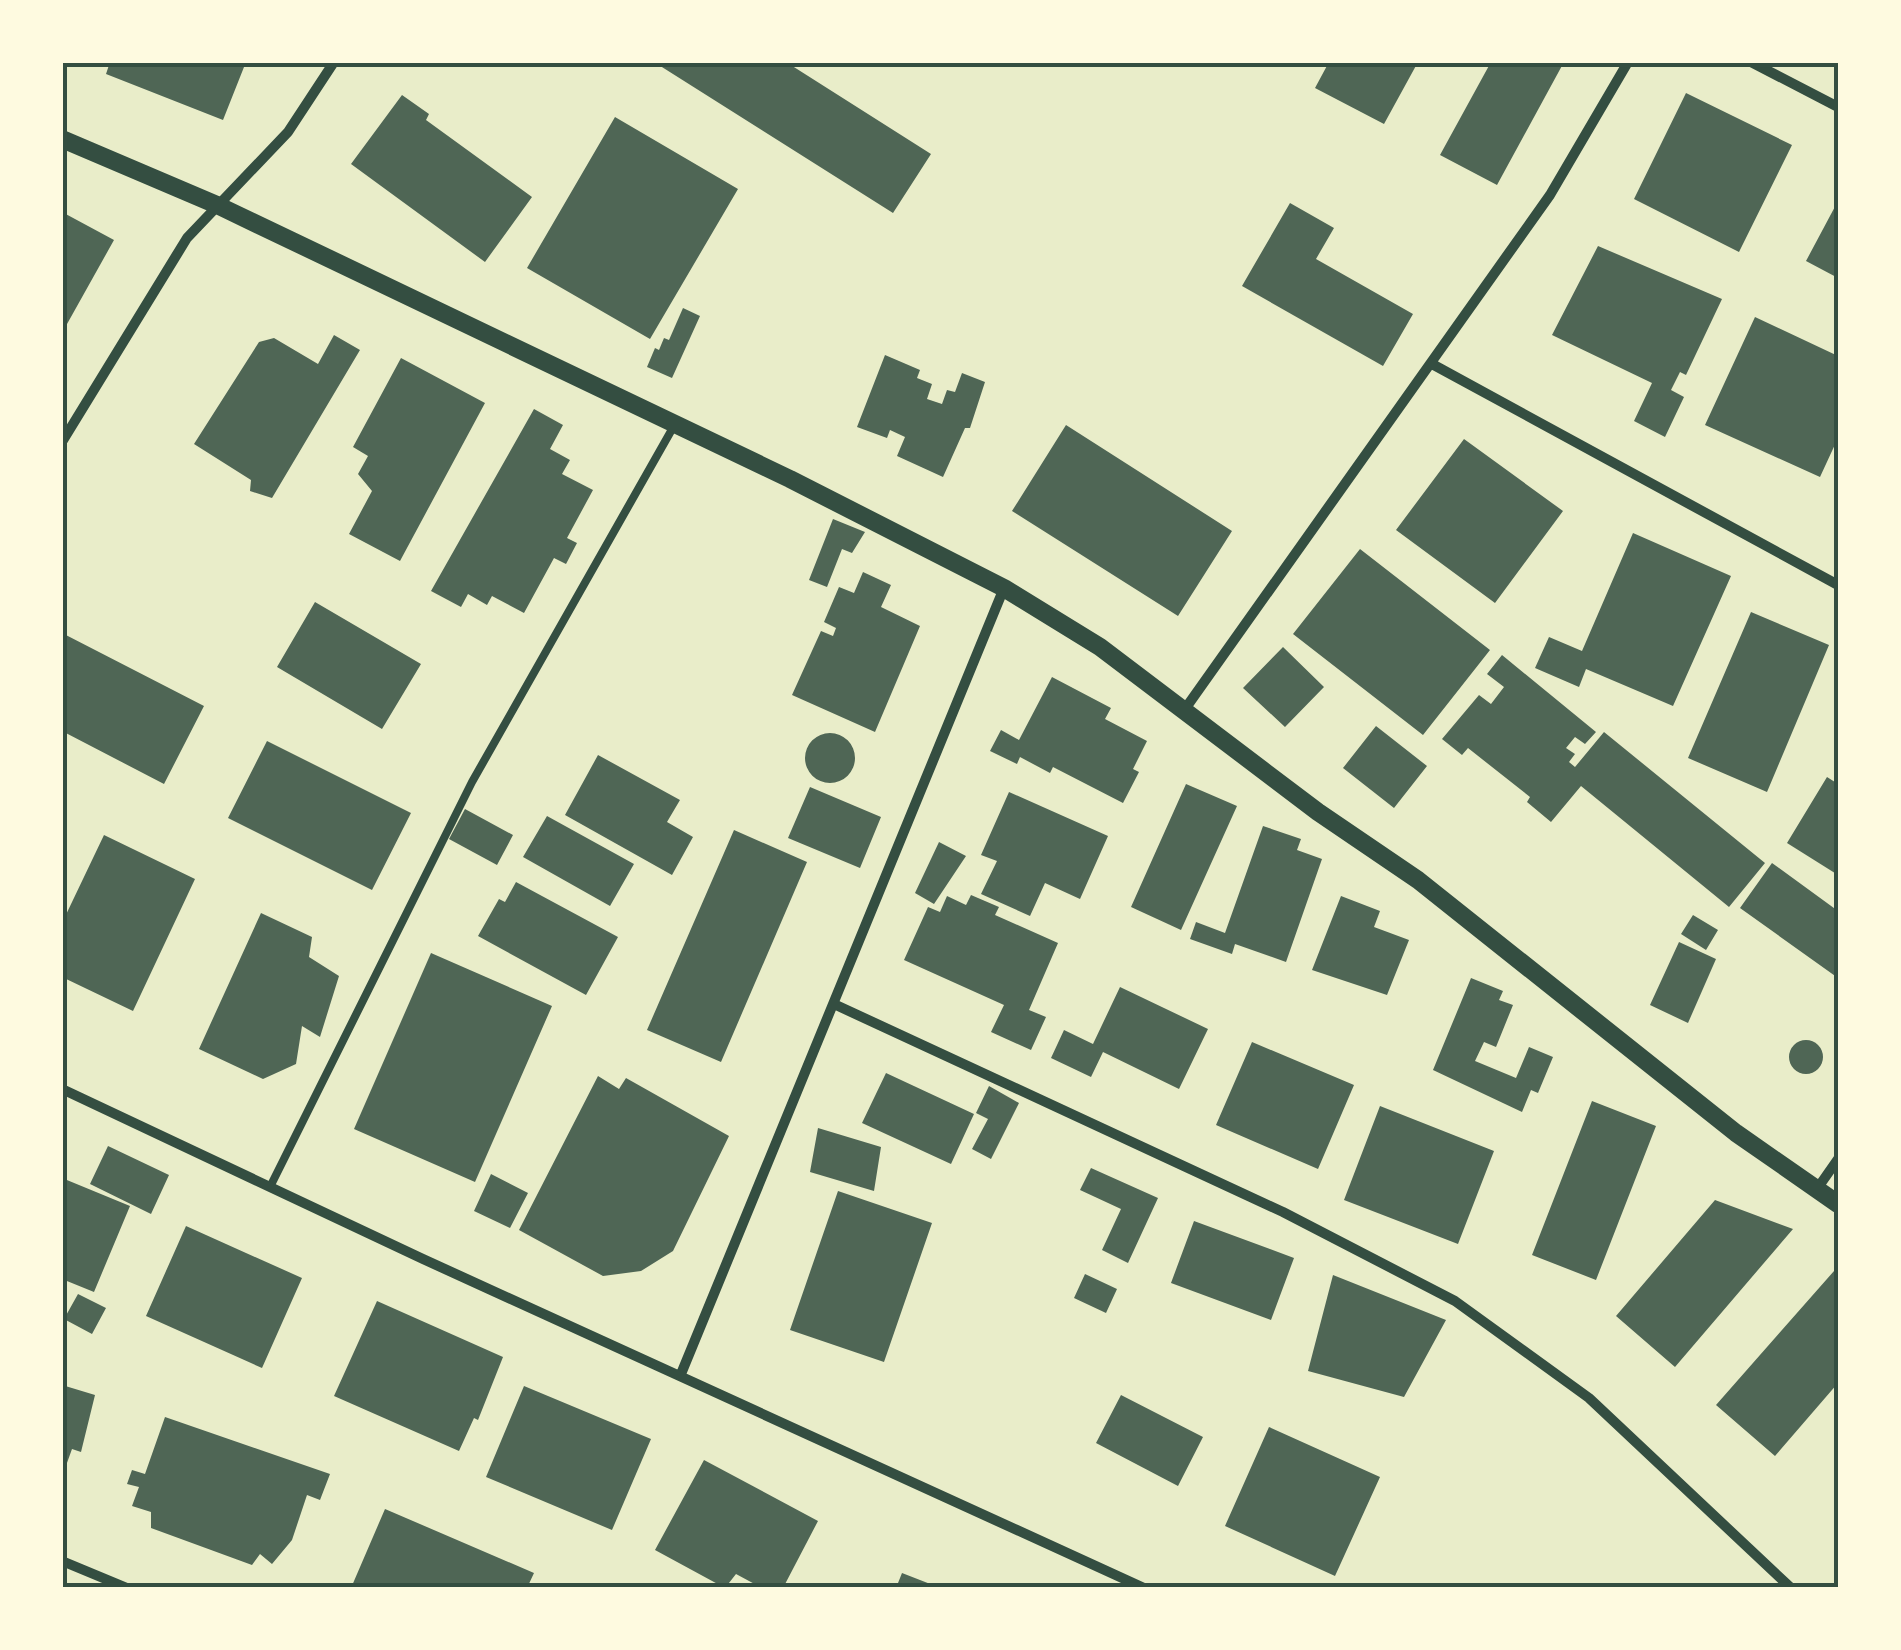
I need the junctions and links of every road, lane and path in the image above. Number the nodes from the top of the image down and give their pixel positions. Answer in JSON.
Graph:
{"nodes":[{"id":1,"x":334,"y":62,"type":"edge"},
{"id":2,"x":1628,"y":62,"type":"edge"},
{"id":3,"x":1751,"y":62,"type":"edge"},
{"id":4,"x":1838,"y":107,"type":"edge"},
{"id":5,"x":62,"y":139,"type":"edge"},
{"id":6,"x":217,"y":205,"type":"junction"},
{"id":7,"x":1432,"y":364,"type":"junction"},
{"id":8,"x":674,"y":424,"type":"junction"},
{"id":9,"x":62,"y":442,"type":"edge"},
{"id":10,"x":1838,"y":585,"type":"edge"},
{"id":11,"x":1004,"y":588,"type":"junction"},
{"id":12,"x":1185,"y":708,"type":"junction"},
{"id":13,"x":836,"y":1005,"type":"junction"},
{"id":14,"x":62,"y":1089,"type":"edge"},
{"id":15,"x":1838,"y":1160,"type":"edge"},
{"id":16,"x":270,"y":1187,"type":"junction"},
{"id":17,"x":1818,"y":1188,"type":"junction"},
{"id":18,"x":1838,"y":1204,"type":"edge"},
{"id":19,"x":681,"y":1374,"type":"junction"},
{"id":20,"x":62,"y":1561,"type":"edge"},
{"id":21,"x":1121,"y":1576,"type":"junction"},
{"id":22,"x":127,"y":1588,"type":"edge"},
{"id":23,"x":1116,"y":1588,"type":"edge"},
{"id":24,"x":1144,"y":1588,"type":"edge"},
{"id":25,"x":1791,"y":1588,"type":"edge"}],
"edges":[{"from":1,"to":6,"type":"street"},
{"from":2,"to":7,"type":"street"},
{"from":3,"to":4,"type":"street"},
{"from":5,"to":6,"type":"street"},
{"from":6,"to":8,"type":"street"},
{"from":6,"to":9,"type":"street"},
{"from":7,"to":10,"type":"street"},
{"from":7,"to":12,"type":"street"},
{"from":8,"to":11,"type":"street"},
{"from":8,"to":16,"type":"lane"},
{"from":11,"to":12,"type":"street"},
{"from":11,"to":13,"type":"street"},
{"from":12,"to":17,"type":"street"},
{"from":13,"to":19,"type":"street"},
{"from":13,"to":25,"type":"street"},
{"from":14,"to":16,"type":"street"},
{"from":15,"to":17,"type":"street"},
{"from":16,"to":19,"type":"street"},
{"from":17,"to":18,"type":"street"},
{"from":19,"to":21,"type":"street"},
{"from":20,"to":22,"type":"street"},
{"from":21,"to":23,"type":"street"},
{"from":21,"to":24,"type":"street"}]}
